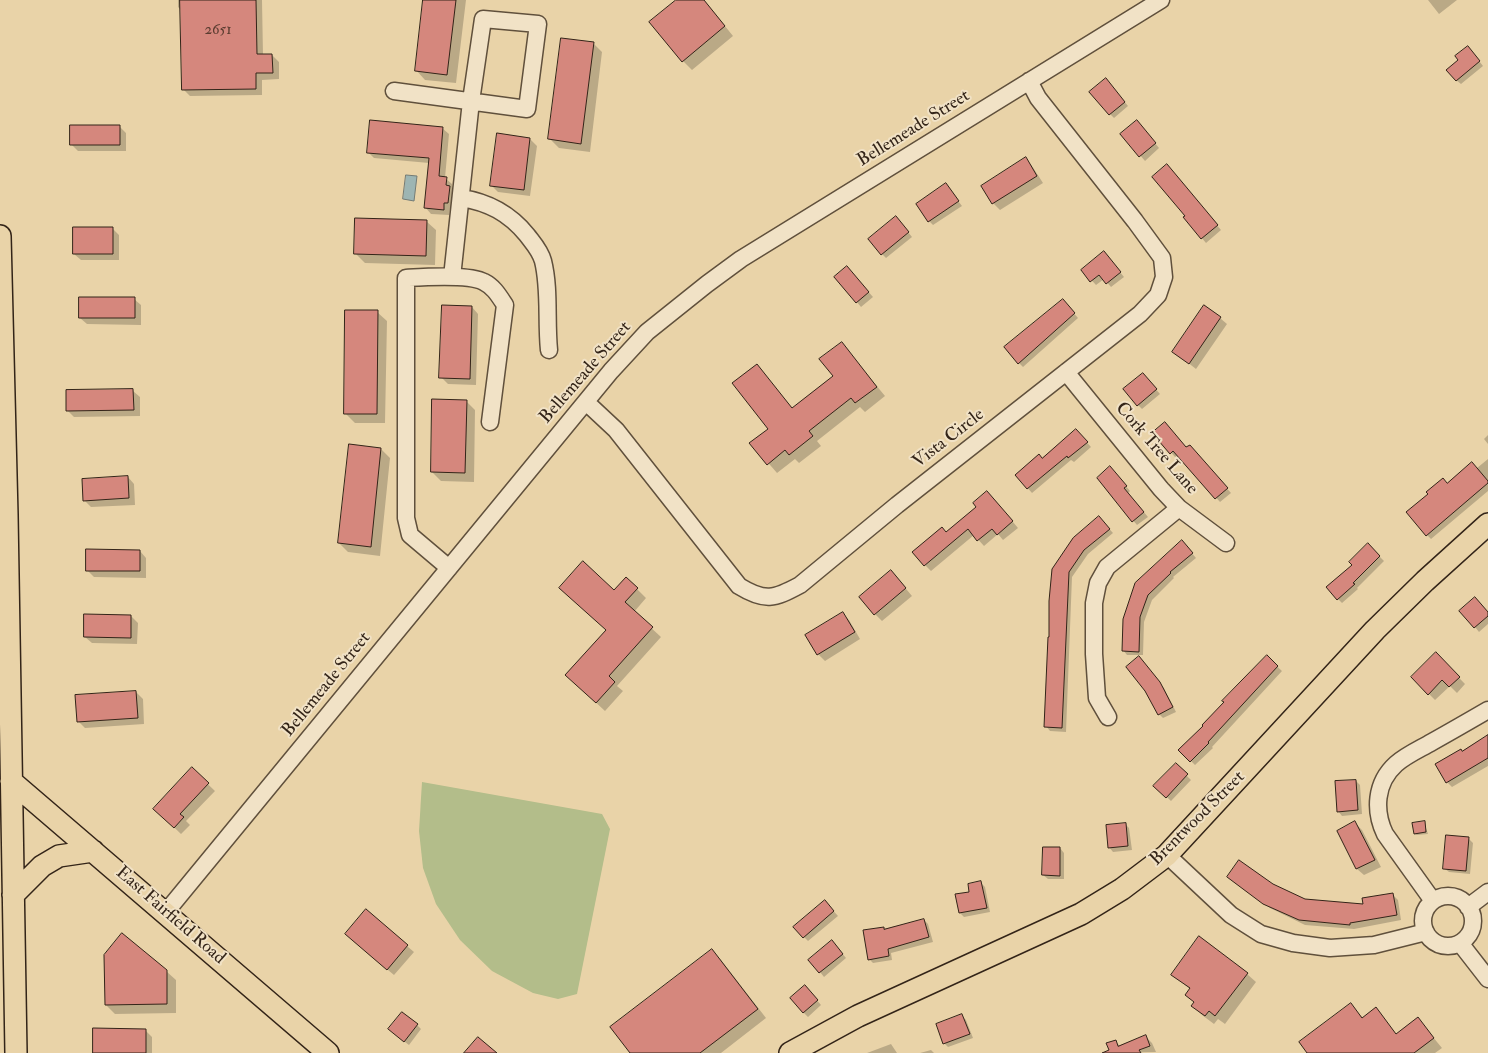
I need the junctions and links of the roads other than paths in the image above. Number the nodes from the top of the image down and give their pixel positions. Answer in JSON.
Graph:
{"nodes":[{"id":1,"x":1161,"y":0,"type":"edge"},
{"id":2,"x":1030,"y":81,"type":"junction"},
{"id":3,"x":394,"y":91,"type":"dead end"},
{"id":4,"x":471,"y":101,"type":"junction"},
{"id":5,"x":461,"y":198,"type":"junction"},
{"id":6,"x":0,"y":236,"type":"edge"},
{"id":7,"x":452,"y":276,"type":"junction"},
{"id":8,"x":549,"y":350,"type":"dead end"},
{"id":9,"x":1066,"y":372,"type":"junction"},
{"id":10,"x":586,"y":402,"type":"junction"},
{"id":11,"x":490,"y":422,"type":"dead end"},
{"id":12,"x":1179,"y":508,"type":"junction"},
{"id":13,"x":1488,"y":524,"type":"edge"},
{"id":14,"x":1226,"y":543,"type":"dead end"},
{"id":15,"x":449,"y":568,"type":"junction"},
{"id":16,"x":1488,"y":710,"type":"edge"},
{"id":17,"x":1108,"y":717,"type":"dead end"},
{"id":18,"x":6,"y":781,"type":"edge"},
{"id":19,"x":93,"y":851,"type":"junction"},
{"id":20,"x":1167,"y":855,"type":"junction"},
{"id":21,"x":1488,"y":892,"type":"edge"},
{"id":22,"x":13,"y":895,"type":"junction"},
{"id":23,"x":1432,"y":901,"type":"junction"},
{"id":24,"x":1468,"y":907,"type":"junction"},
{"id":25,"x":166,"y":912,"type":"junction"},
{"id":26,"x":1426,"y":932,"type":"junction"},
{"id":27,"x":1460,"y":943,"type":"junction"},
{"id":28,"x":1488,"y":979,"type":"edge"},
{"id":29,"x":16,"y":1053,"type":"edge"},
{"id":30,"x":328,"y":1053,"type":"edge"},
{"id":31,"x":790,"y":1053,"type":"edge"}],
"edges":[{"from":1,"to":2,"type":"street","name":"Bellemeade Street"},
{"from":2,"to":9,"type":"street","name":"Vista Circle"},
{"from":2,"to":10,"type":"street","name":"Bellemeade Street"},
{"from":3,"to":4,"type":"street"},
{"from":4,"to":4,"type":"street"},
{"from":4,"to":5,"type":"street"},
{"from":5,"to":7,"type":"street"},
{"from":5,"to":8,"type":"street"},
{"from":6,"to":18,"type":"main road"},
{"from":7,"to":11,"type":"street"},
{"from":7,"to":15,"type":"street"},
{"from":9,"to":10,"type":"street","name":"Vista Circle"},
{"from":9,"to":12,"type":"street","name":"Cork Tree Lane"},
{"from":10,"to":15,"type":"street","name":"Bellemeade Street"},
{"from":12,"to":14,"type":"street","name":"Cork Tree Lane"},
{"from":12,"to":17,"type":"street"},
{"from":13,"to":20,"type":"main road","name":"Brentwood Street"},
{"from":15,"to":25,"type":"street","name":"Bellemeade Street"},
{"from":16,"to":23,"type":"street"},
{"from":18,"to":19,"type":"main road","name":"East Fairfield Road"},
{"from":18,"to":22,"type":"main road"},
{"from":19,"to":22,"type":"main road"},
{"from":19,"to":25,"type":"main road","name":"East Fairfield Road"},
{"from":20,"to":26,"type":"street"},
{"from":20,"to":31,"type":"main road","name":"Brentwood Street"},
{"from":21,"to":24,"type":"street"},
{"from":22,"to":29,"type":"main road"},
{"from":23,"to":24,"type":"street"},
{"from":23,"to":26,"type":"street"},
{"from":24,"to":27,"type":"street"},
{"from":25,"to":30,"type":"main road","name":"East Fairfield Road"},
{"from":26,"to":27,"type":"street"},
{"from":27,"to":28,"type":"street"}]}
